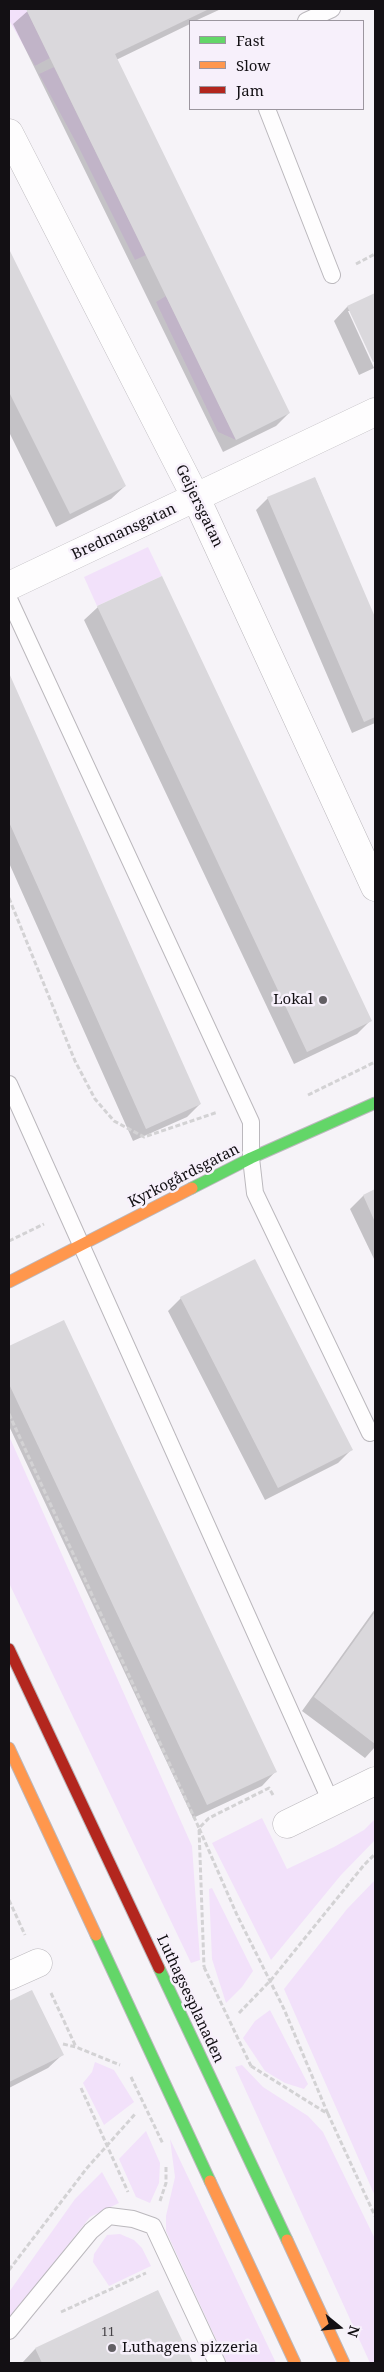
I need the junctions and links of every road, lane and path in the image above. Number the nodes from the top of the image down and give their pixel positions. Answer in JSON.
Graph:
{"nodes":[{"id":1,"x":332,"y":9,"type":"edge"},
{"id":2,"x":308,"y":20,"type":"edge"},
{"id":3,"x":267,"y":110,"type":"edge"},
{"id":4,"x":9,"y":133,"type":"edge"},
{"id":5,"x":332,"y":275,"type":"dead end"},
{"id":6,"x":375,"y":412,"type":"edge"},
{"id":7,"x":196,"y":498,"type":"junction"},
{"id":8,"x":9,"y":586,"type":"edge"},
{"id":9,"x":9,"y":598,"type":"edge"},
{"id":10,"x":375,"y":888,"type":"edge"},
{"id":11,"x":9,"y":898,"type":"edge"},
{"id":12,"x":9,"y":1084,"type":"edge"},
{"id":13,"x":375,"y":1103,"type":"edge"},
{"id":14,"x":227,"y":1109,"type":"dead end"},
{"id":15,"x":251,"y":1158,"type":"junction"},
{"id":16,"x":80,"y":1245,"type":"junction"},
{"id":17,"x":9,"y":1282,"type":"edge"},
{"id":18,"x":9,"y":1414,"type":"edge"},
{"id":19,"x":370,"y":1433,"type":"dead end"},
{"id":20,"x":9,"y":1649,"type":"edge"},
{"id":21,"x":9,"y":1748,"type":"edge"},
{"id":22,"x":375,"y":1780,"type":"edge"},
{"id":23,"x":330,"y":1802,"type":"junction"},
{"id":24,"x":287,"y":1824,"type":"joint"},
{"id":25,"x":198,"y":1828,"type":"junction"},
{"id":26,"x":375,"y":1854,"type":"edge"},
{"id":27,"x":9,"y":1900,"type":"edge"},
{"id":28,"x":38,"y":1963,"type":"junction"},
{"id":29,"x":9,"y":1976,"type":"edge"},
{"id":30,"x":271,"y":1980,"type":"junction"},
{"id":31,"x":239,"y":2013,"type":"dead end"},
{"id":32,"x":63,"y":2044,"type":"dead end"},
{"id":33,"x":76,"y":2047,"type":"junction"},
{"id":34,"x":81,"y":2088,"type":"dead end"},
{"id":35,"x":136,"y":2113,"type":"dead end"},
{"id":36,"x":328,"y":2114,"type":"junction"},
{"id":37,"x":108,"y":2146,"type":"junction"},
{"id":38,"x":165,"y":2151,"type":"dead end"},
{"id":39,"x":166,"y":2159,"type":"dead end"},
{"id":40,"x":130,"y":2197,"type":"dead end"},
{"id":41,"x":375,"y":2216,"type":"edge"},
{"id":42,"x":153,"y":2226,"type":"junction"},
{"id":43,"x":9,"y":2270,"type":"edge"},
{"id":44,"x":152,"y":2270,"type":"dead end"},
{"id":45,"x":56,"y":2314,"type":"dead end"},
{"id":46,"x":9,"y":2331,"type":"edge"},
{"id":47,"x":217,"y":2363,"type":"edge"},
{"id":48,"x":295,"y":2363,"type":"edge"},
{"id":49,"x":344,"y":2363,"type":"edge"}],
"edges":[{"from":1,"to":2,"type":"lane"},
{"from":3,"to":5,"type":"lane"},
{"from":4,"to":7,"type":"street","name":"Geijersgatan"},
{"from":6,"to":7,"type":"street","name":"Bredmansgatan"},
{"from":7,"to":8,"type":"street","name":"Bredmansgatan"},
{"from":7,"to":10,"type":"street","name":"Geijersgatan"},
{"from":9,"to":15,"type":"lane"},
{"from":11,"to":14,"type":"path"},
{"from":12,"to":16,"type":"lane"},
{"from":13,"to":15,"type":"main road","name":"Kyrkogårdsgatan"},
{"from":15,"to":16,"type":"main road","name":"Kyrkogårdsgatan"},
{"from":15,"to":19,"type":"lane"},
{"from":16,"to":17,"type":"main road","name":"Kyrkogårdsgatan"},
{"from":16,"to":23,"type":"lane"},
{"from":18,"to":25,"type":"path"},
{"from":20,"to":49,"type":"main road","name":"Luthagsesplanaden"},
{"from":21,"to":48,"type":"main road"},
{"from":22,"to":23,"type":"street"},
{"from":23,"to":24,"type":"street"},
{"from":24,"to":25,"type":"path"},
{"from":25,"to":30,"type":"path"},
{"from":25,"to":36,"type":"path","bridge":true},
{"from":26,"to":30,"type":"path"},
{"from":27,"to":28,"type":"path"},
{"from":28,"to":29,"type":"street"},
{"from":28,"to":33,"type":"path"},
{"from":30,"to":31,"type":"path"},
{"from":30,"to":36,"type":"path"},
{"from":32,"to":33,"type":"path"},
{"from":33,"to":38,"type":"path","bridge":true},
{"from":34,"to":37,"type":"path"},
{"from":35,"to":37,"type":"path"},
{"from":36,"to":41,"type":"path"},
{"from":37,"to":40,"type":"path"},
{"from":37,"to":43,"type":"path"},
{"from":39,"to":42,"type":"path"},
{"from":42,"to":46,"type":"lane"},
{"from":42,"to":47,"type":"lane"},
{"from":44,"to":45,"type":"path"}]}
